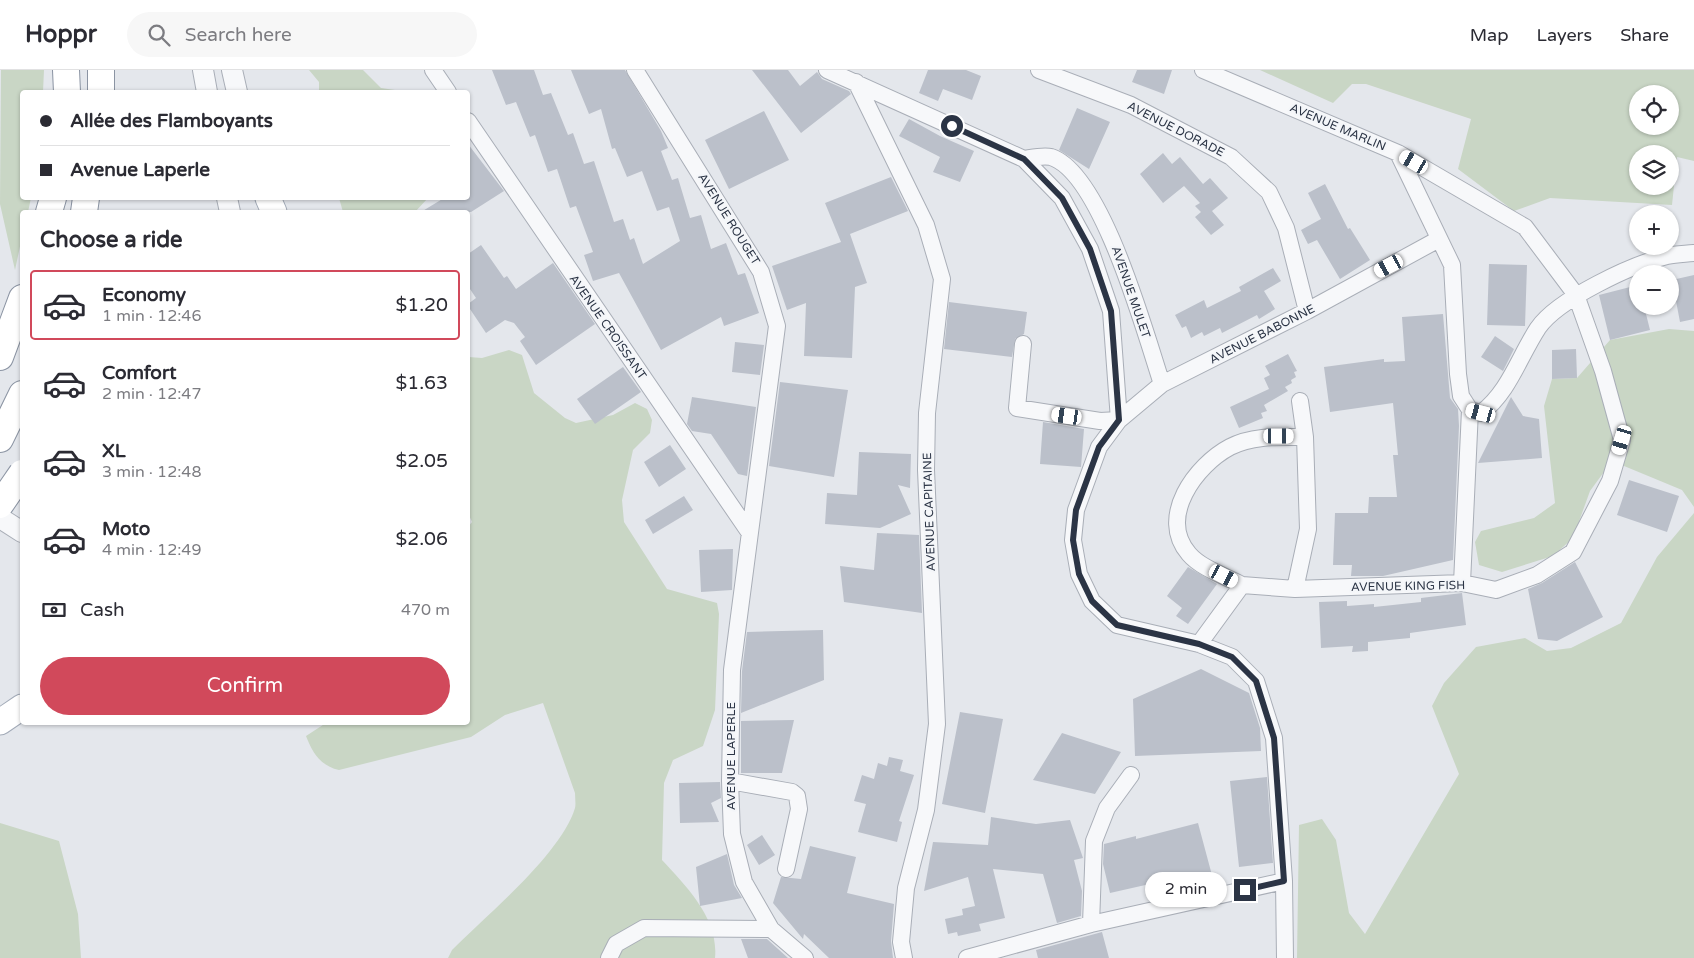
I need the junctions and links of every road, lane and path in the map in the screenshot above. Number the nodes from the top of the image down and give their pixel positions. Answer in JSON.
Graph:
{"nodes":[{"id":1,"x":66,"y":70,"type":"edge"},
{"id":2,"x":101,"y":70,"type":"edge"},
{"id":3,"x":202,"y":70,"type":"edge"},
{"id":4,"x":232,"y":70,"type":"edge"},
{"id":5,"x":433,"y":70,"type":"edge"},
{"id":6,"x":635,"y":70,"type":"edge"},
{"id":7,"x":827,"y":70,"type":"edge"},
{"id":8,"x":1040,"y":70,"type":"edge"},
{"id":9,"x":1203,"y":70,"type":"edge"},
{"id":10,"x":856,"y":82,"type":"junction"},
{"id":11,"x":67,"y":90,"type":"edge"},
{"id":12,"x":101,"y":90,"type":"edge"},
{"id":13,"x":207,"y":90,"type":"edge"},
{"id":14,"x":237,"y":90,"type":"edge"},
{"id":15,"x":447,"y":90,"type":"edge"},
{"id":16,"x":470,"y":124,"type":"edge"},
{"id":17,"x":1398,"y":153,"type":"junction"},
{"id":18,"x":1024,"y":159,"type":"junction"},
{"id":19,"x":1439,"y":239,"type":"junction"},
{"id":20,"x":1694,"y":253,"type":"edge"},
{"id":21,"x":1576,"y":295,"type":"junction"},
{"id":22,"x":20,"y":303,"type":"edge"},
{"id":23,"x":1307,"y":311,"type":"junction"},
{"id":24,"x":1023,"y":344,"type":"dead end"},
{"id":25,"x":0,"y":357,"type":"edge"},
{"id":26,"x":1162,"y":384,"type":"junction"},
{"id":27,"x":20,"y":398,"type":"edge"},
{"id":28,"x":1300,"y":401,"type":"dead end"},
{"id":29,"x":1470,"y":410,"type":"junction"},
{"id":30,"x":1119,"y":420,"type":"junction"},
{"id":31,"x":1306,"y":436,"type":"junction"},
{"id":32,"x":0,"y":439,"type":"edge"},
{"id":33,"x":20,"y":476,"type":"edge"},
{"id":34,"x":0,"y":485,"type":"edge"},
{"id":35,"x":20,"y":499,"type":"edge"},
{"id":36,"x":0,"y":505,"type":"edge"},
{"id":37,"x":0,"y":518,"type":"edge"},
{"id":38,"x":20,"y":531,"type":"edge"},
{"id":39,"x":749,"y":532,"type":"junction"},
{"id":40,"x":1462,"y":583,"type":"junction"},
{"id":41,"x":1242,"y":585,"type":"junction"},
{"id":42,"x":1295,"y":589,"type":"junction"},
{"id":43,"x":1199,"y":644,"type":"junction"},
{"id":44,"x":20,"y":708,"type":"edge"},
{"id":45,"x":0,"y":722,"type":"edge"},
{"id":46,"x":1131,"y":775,"type":"dead end"},
{"id":47,"x":730,"y":781,"type":"junction"},
{"id":48,"x":786,"y":869,"type":"dead end"},
{"id":49,"x":1284,"y":881,"type":"junction"},
{"id":50,"x":1091,"y":924,"type":"junction"},
{"id":51,"x":772,"y":929,"type":"junction"},
{"id":52,"x":608,"y":958,"type":"edge"},
{"id":53,"x":805,"y":958,"type":"edge"},
{"id":54,"x":904,"y":958,"type":"edge"},
{"id":55,"x":967,"y":958,"type":"edge"},
{"id":56,"x":1285,"y":958,"type":"edge"}],
"edges":[{"from":1,"to":11,"type":"highway"},
{"from":2,"to":12,"type":"highway"},
{"from":3,"to":13,"type":"street"},
{"from":4,"to":14,"type":"street"},
{"from":5,"to":15,"type":"street"},
{"from":6,"to":39,"type":"street","name":"AVENUE ROUGET"},
{"from":7,"to":10,"type":"street"},
{"from":8,"to":23,"type":"street","name":"AVENUE DORADE"},
{"from":9,"to":17,"type":"street","name":"AVENUE MARLIN"},
{"from":10,"to":18,"type":"street"},
{"from":10,"to":54,"type":"street","name":"AVENUE CAPITAINE"},
{"from":16,"to":39,"type":"street","name":"AVENUE CROISSANT"},
{"from":17,"to":19,"type":"street"},
{"from":17,"to":21,"type":"street","name":"AVENUE MARLIN"},
{"from":18,"to":26,"type":"street","name":"AVENUE MULET"},
{"from":18,"to":30,"type":"street"},
{"from":19,"to":23,"type":"street","name":"AVENUE BABONNE"},
{"from":19,"to":29,"type":"street"},
{"from":20,"to":21,"type":"street"},
{"from":21,"to":29,"type":"street"},
{"from":21,"to":40,"type":"street","name":"AVENUE KING FISH"},
{"from":22,"to":25,"type":"highway"},
{"from":23,"to":26,"type":"street","name":"AVENUE BABONNE"},
{"from":24,"to":30,"type":"street"},
{"from":26,"to":30,"type":"street","name":"AVENUE BABONNE"},
{"from":27,"to":32,"type":"highway"},
{"from":28,"to":31,"type":"street"},
{"from":29,"to":40,"type":"street"},
{"from":30,"to":43,"type":"street","name":"AVENUE BABONNE"},
{"from":31,"to":41,"type":"street"},
{"from":31,"to":42,"type":"street"},
{"from":33,"to":36,"type":"highway","bridge":true},
{"from":34,"to":35,"type":"street"},
{"from":37,"to":38,"type":"street"},
{"from":39,"to":47,"type":"street","name":"AVENUE LAPERLE"},
{"from":40,"to":42,"type":"street","name":"AVENUE KING FISH"},
{"from":41,"to":42,"type":"street","name":"AVENUE KING FISH"},
{"from":41,"to":43,"type":"street"},
{"from":43,"to":49,"type":"street","name":"AVENUE BABONNE"},
{"from":44,"to":45,"type":"main road"},
{"from":46,"to":50,"type":"street"},
{"from":47,"to":48,"type":"street"},
{"from":47,"to":51,"type":"street","name":"AVENUE LAPERLE"},
{"from":49,"to":50,"type":"street"},
{"from":49,"to":56,"type":"street","name":"AVENUE BABONNE"},
{"from":50,"to":55,"type":"street"},
{"from":51,"to":52,"type":"street"},
{"from":51,"to":53,"type":"street","name":"AVENUE LAPERLE"}]}
